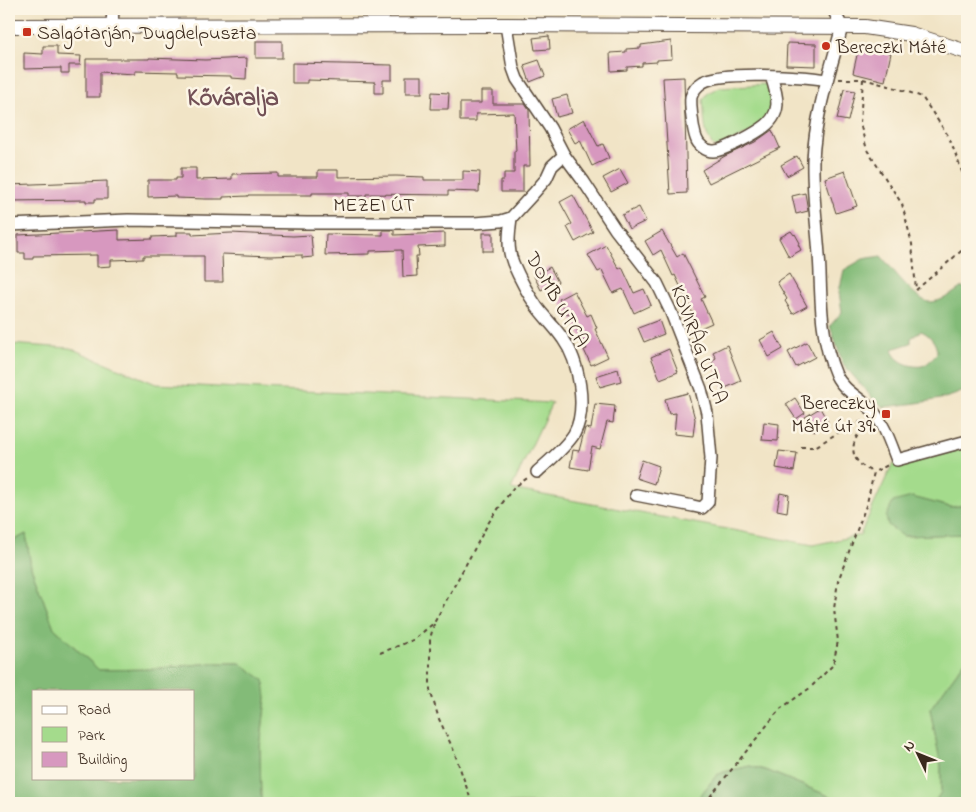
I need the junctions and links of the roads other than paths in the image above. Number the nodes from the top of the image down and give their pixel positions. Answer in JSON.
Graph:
{"nodes":[{"id":1,"x":113,"y":9,"type":"edge"},
{"id":2,"x":833,"y":9,"type":"edge"},
{"id":3,"x":506,"y":24,"type":"junction"},
{"id":4,"x":112,"y":25,"type":"junction"},
{"id":5,"x":9,"y":26,"type":"edge"},
{"id":6,"x":842,"y":27,"type":"junction"},
{"id":7,"x":967,"y":52,"type":"edge"},
{"id":8,"x":771,"y":76,"type":"junction"},
{"id":9,"x":827,"y":80,"type":"junction"},
{"id":10,"x":564,"y":154,"type":"junction"},
{"id":11,"x":511,"y":218,"type":"junction"},
{"id":12,"x":9,"y":225,"type":"edge"},
{"id":13,"x":967,"y":442,"type":"edge"},
{"id":14,"x":537,"y":472,"type":"road end"},
{"id":15,"x":636,"y":495,"type":"dead end"}],
"edges":[{"from":1,"to":4,"type":"street"},
{"from":2,"to":6,"type":"street"},
{"from":3,"to":4,"type":"main road"},
{"from":3,"to":6,"type":"main road"},
{"from":3,"to":10,"type":"street"},
{"from":4,"to":5,"type":"main road"},
{"from":6,"to":7,"type":"main road"},
{"from":6,"to":9,"type":"street"},
{"from":8,"to":8,"type":"street"},
{"from":8,"to":9,"type":"street"},
{"from":9,"to":13,"type":"street"},
{"from":10,"to":11,"type":"street"},
{"from":10,"to":15,"type":"street","name":"KŐVIRÁG UTCA"},
{"from":11,"to":12,"type":"street","name":"MEZEI ÚT"},
{"from":11,"to":14,"type":"street","name":"DOMB UTCA"}]}
